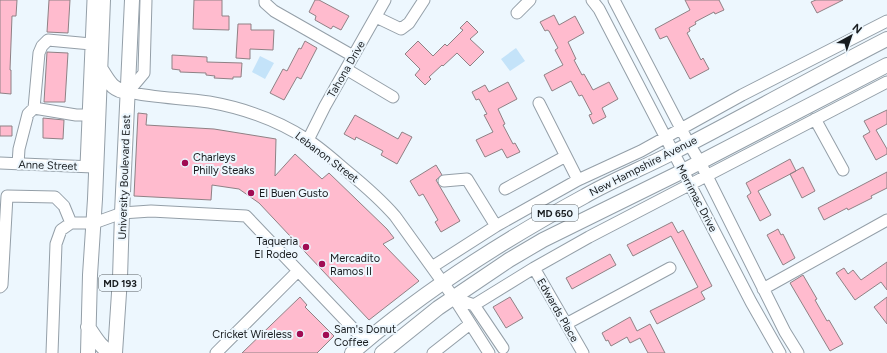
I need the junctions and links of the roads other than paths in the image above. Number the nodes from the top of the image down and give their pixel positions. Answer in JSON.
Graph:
{"nodes":[{"id":1,"x":93,"y":0,"type":"edge"},
{"id":2,"x":103,"y":0,"type":"edge"},
{"id":3,"x":132,"y":0,"type":"edge"},
{"id":4,"x":146,"y":0,"type":"edge"},
{"id":5,"x":265,"y":0,"type":"edge"},
{"id":6,"x":385,"y":0,"type":"edge"},
{"id":7,"x":424,"y":0,"type":"edge"},
{"id":8,"x":530,"y":0,"type":"edge"},
{"id":9,"x":611,"y":0,"type":"edge"},
{"id":10,"x":614,"y":0,"type":"edge"},
{"id":11,"x":596,"y":4,"type":"edge"},
{"id":12,"x":518,"y":13,"type":"dead end"},
{"id":13,"x":376,"y":16,"type":"junction"},
{"id":14,"x":887,"y":21,"type":"edge"},
{"id":15,"x":887,"y":39,"type":"edge"},
{"id":16,"x":91,"y":44,"type":"junction"},
{"id":17,"x":353,"y":56,"type":"junction"},
{"id":18,"x":887,"y":65,"type":"edge"},
{"id":19,"x":100,"y":68,"type":"junction"},
{"id":20,"x":346,"y":69,"type":"junction"},
{"id":21,"x":887,"y":82,"type":"edge"},
{"id":22,"x":128,"y":92,"type":"junction"},
{"id":23,"x":393,"y":97,"type":"dead end"},
{"id":24,"x":539,"y":103,"type":"dead end"},
{"id":25,"x":34,"y":108,"type":"junction"},
{"id":26,"x":88,"y":115,"type":"junction"},
{"id":27,"x":815,"y":119,"type":"junction"},
{"id":28,"x":680,"y":128,"type":"junction"},
{"id":29,"x":665,"y":137,"type":"junction"},
{"id":30,"x":308,"y":140,"type":"junction"},
{"id":31,"x":689,"y":144,"type":"junction"},
{"id":32,"x":673,"y":152,"type":"junction"},
{"id":33,"x":566,"y":156,"type":"junction"},
{"id":34,"x":700,"y":162,"type":"junction"},
{"id":35,"x":0,"y":163,"type":"edge"},
{"id":36,"x":18,"y":164,"type":"junction"},
{"id":37,"x":91,"y":167,"type":"junction"},
{"id":38,"x":843,"y":170,"type":"dead end"},
{"id":39,"x":683,"y":171,"type":"junction"},
{"id":40,"x":706,"y":175,"type":"junction"},
{"id":41,"x":578,"y":180,"type":"junction"},
{"id":42,"x":444,"y":181,"type":"dead end"},
{"id":43,"x":689,"y":184,"type":"junction"},
{"id":44,"x":505,"y":189,"type":"dead end"},
{"id":45,"x":4,"y":195,"type":"edge"},
{"id":46,"x":122,"y":213,"type":"junction"},
{"id":47,"x":887,"y":220,"type":"edge"},
{"id":48,"x":71,"y":222,"type":"junction"},
{"id":49,"x":94,"y":223,"type":"junction"},
{"id":50,"x":496,"y":226,"type":"junction"},
{"id":51,"x":432,"y":266,"type":"junction"},
{"id":52,"x":534,"y":268,"type":"junction"},
{"id":53,"x":670,"y":268,"type":"dead end"},
{"id":54,"x":298,"y":271,"type":"junction"},
{"id":55,"x":443,"y":282,"type":"junction"},
{"id":56,"x":0,"y":287,"type":"edge"},
{"id":57,"x":763,"y":289,"type":"junction"},
{"id":58,"x":454,"y":298,"type":"junction"},
{"id":59,"x":474,"y":305,"type":"junction"},
{"id":60,"x":470,"y":324,"type":"junction"},
{"id":61,"x":566,"y":324,"type":"junction"},
{"id":62,"x":88,"y":326,"type":"junction"},
{"id":63,"x":366,"y":342,"type":"junction"},
{"id":64,"x":503,"y":348,"type":"dead end"},
{"id":65,"x":484,"y":351,"type":"edge"},
{"id":66,"x":52,"y":353,"type":"edge"},
{"id":67,"x":88,"y":353,"type":"edge"},
{"id":68,"x":111,"y":353,"type":"edge"},
{"id":69,"x":115,"y":353,"type":"edge"},
{"id":70,"x":216,"y":353,"type":"edge"},
{"id":71,"x":352,"y":353,"type":"edge"},
{"id":72,"x":382,"y":353,"type":"edge"},
{"id":73,"x":433,"y":353,"type":"edge"},
{"id":74,"x":583,"y":353,"type":"edge"},
{"id":75,"x":780,"y":353,"type":"edge"},
{"id":76,"x":798,"y":353,"type":"edge"}],
"edges":[{"from":1,"to":16,"type":"street"},
{"from":2,"to":19,"type":"main road","number":"MD 193"},
{"from":3,"to":22,"type":"main road","name":"University Boulevard East","number":"MD 193"},
{"from":4,"to":22,"type":"street"},
{"from":5,"to":17,"type":"street"},
{"from":6,"to":13,"type":"street","name":"Tahona Drive"},
{"from":7,"to":13,"type":"street"},
{"from":8,"to":12,"type":"street"},
{"from":9,"to":11,"type":"street"},
{"from":10,"to":28,"type":"street","name":"Merrimac Drive"},
{"from":11,"to":29,"type":"street","name":"Merrimac Drive"},
{"from":13,"to":17,"type":"street","name":"Tahona Drive"},
{"from":14,"to":28,"type":"street"},
{"from":15,"to":31,"type":"main road","name":"New Hampshire Avenue","number":"MD 650"},
{"from":16,"to":25,"type":"street"},
{"from":16,"to":26,"type":"street"},
{"from":17,"to":20,"type":"street","name":"Tahona Drive"},
{"from":18,"to":34,"type":"main road","name":"New Hampshire Avenue","number":"MD 650"},
{"from":19,"to":22,"type":"main road"},
{"from":19,"to":37,"type":"main road","number":"MD 193"},
{"from":20,"to":23,"type":"street"},
{"from":20,"to":30,"type":"street","name":"Tahona Drive"},
{"from":21,"to":27,"type":"street"},
{"from":22,"to":30,"type":"street","name":"Lebanon Street"},
{"from":22,"to":46,"type":"main road","name":"University Boulevard East","number":"MD 193"},
{"from":24,"to":33,"type":"street"},
{"from":25,"to":26,"type":"street"},
{"from":25,"to":36,"type":"street"},
{"from":26,"to":37,"type":"street"},
{"from":27,"to":38,"type":"street"},
{"from":27,"to":40,"type":"street"},
{"from":28,"to":29,"type":"street"},
{"from":28,"to":31,"type":"street","name":"Merrimac Drive"},
{"from":29,"to":32,"type":"street","name":"Merrimac Drive"},
{"from":29,"to":41,"type":"street"},
{"from":30,"to":51,"type":"street","name":"Lebanon Street"},
{"from":31,"to":32,"type":"main road","name":"New Hampshire Avenue","number":"MD 650"},
{"from":31,"to":34,"type":"street","name":"Merrimac Drive"},
{"from":32,"to":39,"type":"street","name":"Merrimac Drive"},
{"from":32,"to":55,"type":"main road","name":"New Hampshire Avenue","number":"MD 650"},
{"from":33,"to":41,"type":"street"},
{"from":33,"to":44,"type":"street"},
{"from":34,"to":39,"type":"main road","name":"New Hampshire Avenue","number":"MD 650"},
{"from":34,"to":40,"type":"street","name":"Merrimac Drive"},
{"from":35,"to":36,"type":"street","name":"Anne Street"},
{"from":36,"to":37,"type":"street","name":"Anne Street"},
{"from":37,"to":49,"type":"main road","number":"MD 193"},
{"from":39,"to":43,"type":"street","name":"Merrimac Drive"},
{"from":39,"to":58,"type":"main road","name":"New Hampshire Avenue","number":"MD 650"},
{"from":40,"to":43,"type":"street"},
{"from":40,"to":57,"type":"street","name":"Merrimac Drive"},
{"from":41,"to":50,"type":"street"},
{"from":42,"to":50,"type":"street"},
{"from":43,"to":52,"type":"street"},
{"from":43,"to":75,"type":"street","name":"Merrimac Drive"},
{"from":45,"to":48,"type":"street"},
{"from":45,"to":56,"type":"street"},
{"from":46,"to":49,"type":"street"},
{"from":46,"to":54,"type":"street"},
{"from":46,"to":69,"type":"main road","name":"University Boulevard East","number":"MD 193"},
{"from":47,"to":57,"type":"street"},
{"from":48,"to":49,"type":"street"},
{"from":48,"to":66,"type":"street"},
{"from":49,"to":62,"type":"main road","number":"MD 193"},
{"from":50,"to":51,"type":"street"},
{"from":51,"to":55,"type":"street","name":"Lebanon Street"},
{"from":52,"to":59,"type":"street"},
{"from":52,"to":61,"type":"street","name":"Edwards Place"},
{"from":53,"to":61,"type":"street"},
{"from":54,"to":63,"type":"street"},
{"from":54,"to":70,"type":"street"},
{"from":55,"to":58,"type":"street","name":"Lebanon Street"},
{"from":55,"to":63,"type":"main road","name":"New Hampshire Avenue","number":"MD 650"},
{"from":57,"to":76,"type":"street","name":"Merrimac Drive"},
{"from":58,"to":59,"type":"street"},
{"from":58,"to":60,"type":"street","name":"Lebanon Street"},
{"from":58,"to":72,"type":"main road","name":"New Hampshire Avenue","number":"MD 650"},
{"from":59,"to":64,"type":"street"},
{"from":60,"to":65,"type":"street","name":"Lebanon Street"},
{"from":60,"to":73,"type":"street"},
{"from":61,"to":74,"type":"street","name":"Edwards Place"},
{"from":62,"to":67,"type":"main road","number":"MD 193"},
{"from":62,"to":68,"type":"main road"},
{"from":63,"to":71,"type":"main road","name":"New Hampshire Avenue","number":"MD 650"}]}
